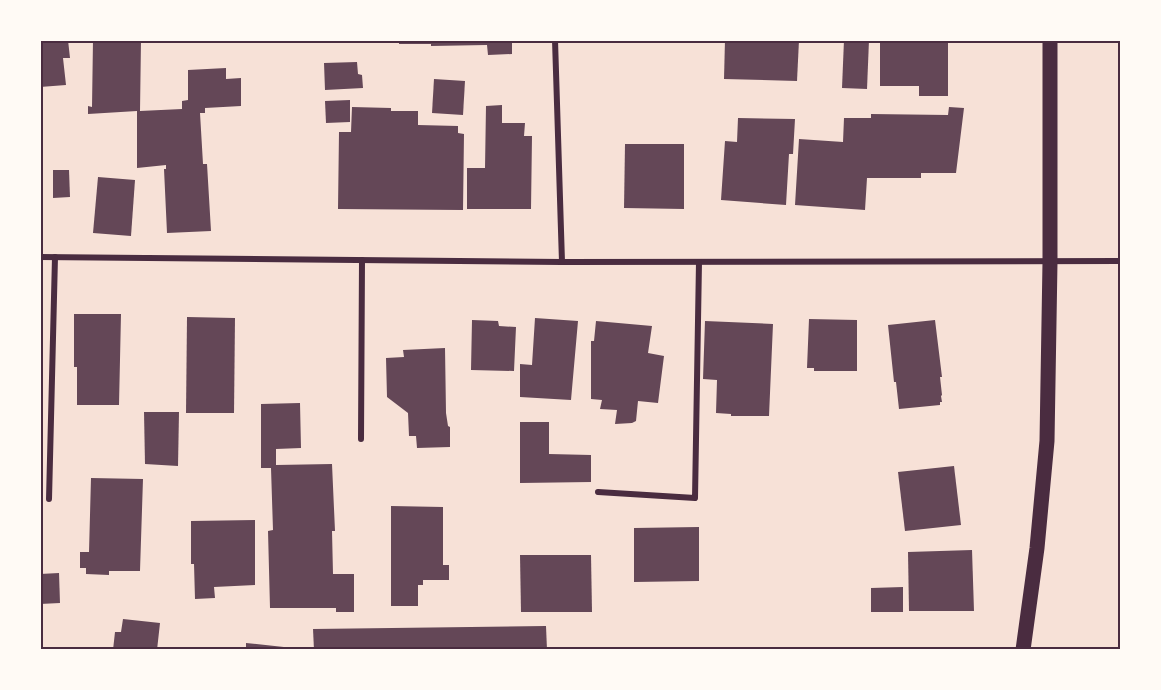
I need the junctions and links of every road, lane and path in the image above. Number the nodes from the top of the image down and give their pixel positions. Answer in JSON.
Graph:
{"nodes":[{"id":1,"x":555,"y":40,"type":"edge"},
{"id":2,"x":1050,"y":40,"type":"edge"},
{"id":3,"x":40,"y":257,"type":"edge"},
{"id":4,"x":55,"y":257,"type":"junction"},
{"id":5,"x":362,"y":260,"type":"junction"},
{"id":6,"x":1120,"y":261,"type":"edge"},
{"id":7,"x":562,"y":262,"type":"junction"},
{"id":8,"x":699,"y":262,"type":"junction"},
{"id":9,"x":1050,"y":262,"type":"junction"},
{"id":10,"x":361,"y":439,"type":"dead end"},
{"id":11,"x":598,"y":492,"type":"dead end"},
{"id":12,"x":50,"y":498,"type":"dead end"},
{"id":13,"x":1023,"y":650,"type":"edge"}],
"edges":[{"from":1,"to":7,"type":"street"},
{"from":2,"to":9,"type":"main road"},
{"from":3,"to":4,"type":"street"},
{"from":4,"to":5,"type":"street"},
{"from":4,"to":12,"type":"street"},
{"from":5,"to":7,"type":"street"},
{"from":5,"to":10,"type":"street"},
{"from":6,"to":9,"type":"street"},
{"from":7,"to":8,"type":"street"},
{"from":8,"to":9,"type":"street"},
{"from":8,"to":11,"type":"street"},
{"from":9,"to":13,"type":"main road"}]}
